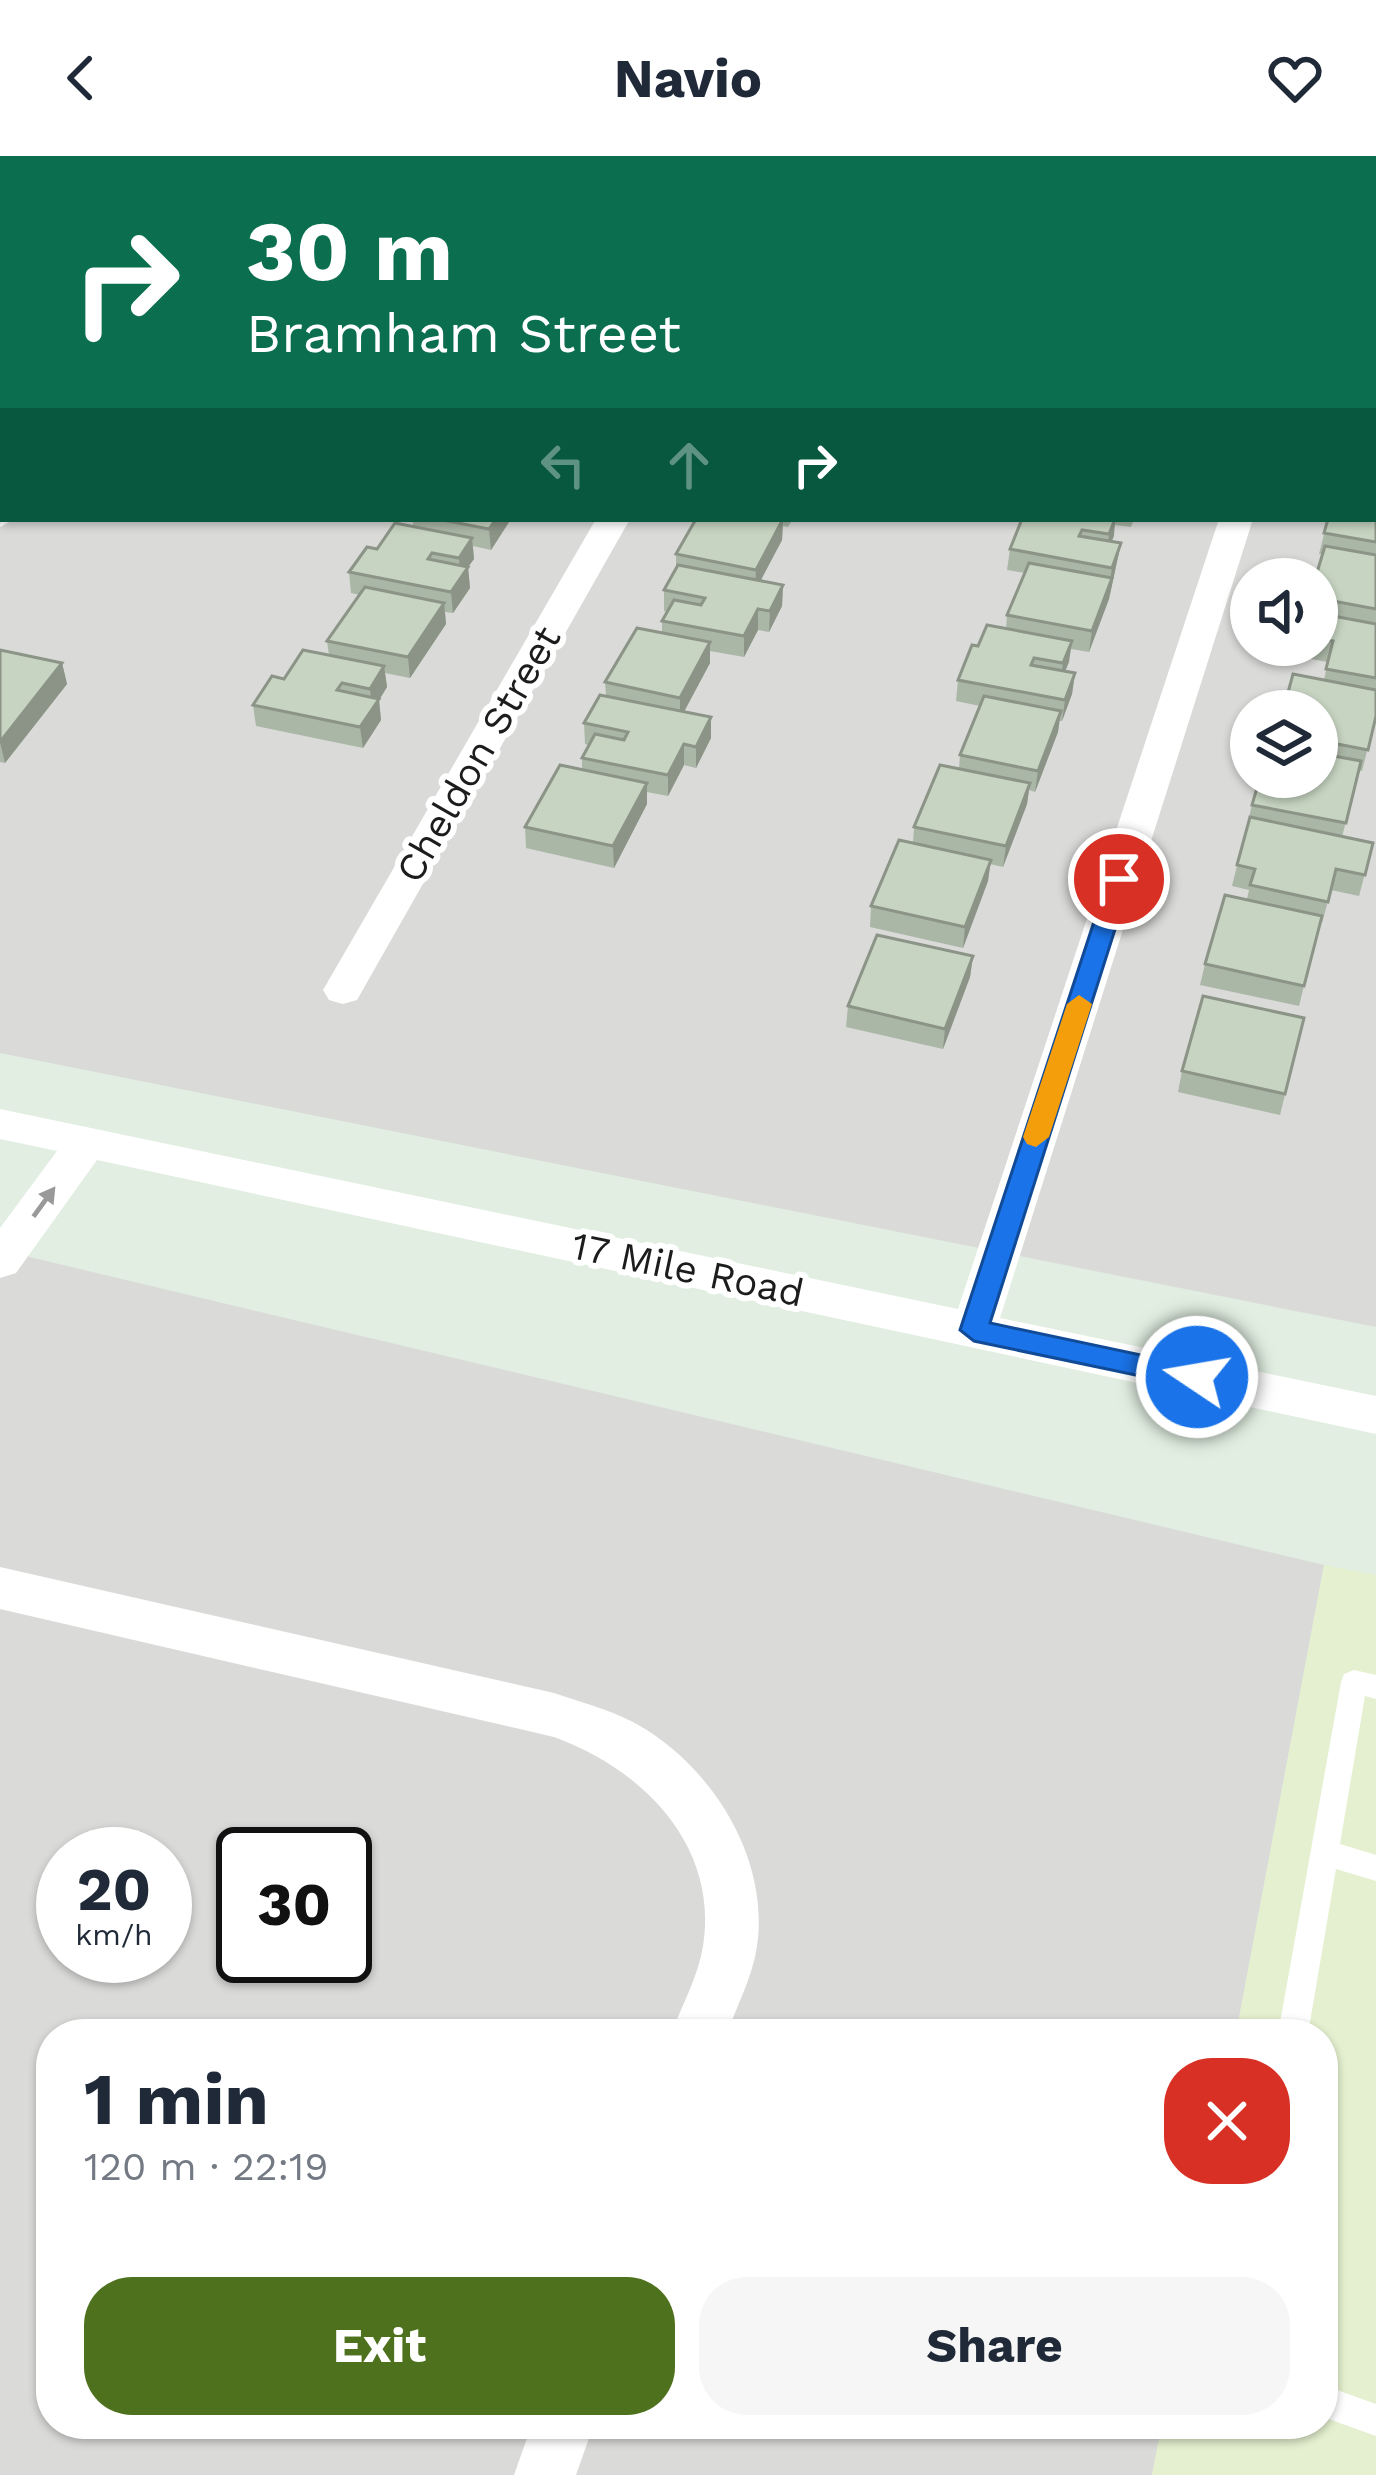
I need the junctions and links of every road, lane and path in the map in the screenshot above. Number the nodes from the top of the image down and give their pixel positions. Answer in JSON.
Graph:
{"nodes":[{"id":1,"x":611,"y":522,"type":"edge"},
{"id":2,"x":1235,"y":522,"type":"edge"},
{"id":3,"x":343,"y":990,"type":"dead end"},
{"id":4,"x":0,"y":1124,"type":"edge"},
{"id":5,"x":87,"y":1142,"type":"junction"},
{"id":6,"x":0,"y":1262,"type":"edge"},
{"id":7,"x":974,"y":1330,"type":"junction"},
{"id":8,"x":1376,"y":1414,"type":"edge"},
{"id":9,"x":0,"y":1588,"type":"edge"},
{"id":10,"x":1376,"y":1687,"type":"edge"},
{"id":11,"x":1324,"y":1852,"type":"junction"},
{"id":12,"x":1376,"y":1868,"type":"edge"},
{"id":13,"x":704,"y":2019,"type":"edge"},
{"id":14,"x":1296,"y":2019,"type":"edge"},
{"id":15,"x":1338,"y":2407,"type":"edge"},
{"id":16,"x":1376,"y":2420,"type":"edge"},
{"id":17,"x":558,"y":2439,"type":"edge"},
{"id":18,"x":545,"y":2475,"type":"edge"}],
"edges":[{"from":1,"to":3,"type":"street","name":"Cheldon Street"},
{"from":2,"to":7,"type":"street"},
{"from":4,"to":5,"type":"street","name":"17 Mile Road"},
{"from":6,"to":5,"type":"street","one_way":true},
{"from":5,"to":7,"type":"street","name":"17 Mile Road"},
{"from":7,"to":8,"type":"street","name":"17 Mile Road"},
{"from":9,"to":13,"type":"street"},
{"from":10,"to":11,"type":"lane"},
{"from":11,"to":12,"type":"lane"},
{"from":11,"to":14,"type":"lane"},
{"from":15,"to":16,"type":"lane"},
{"from":17,"to":18,"type":"street"}]}
